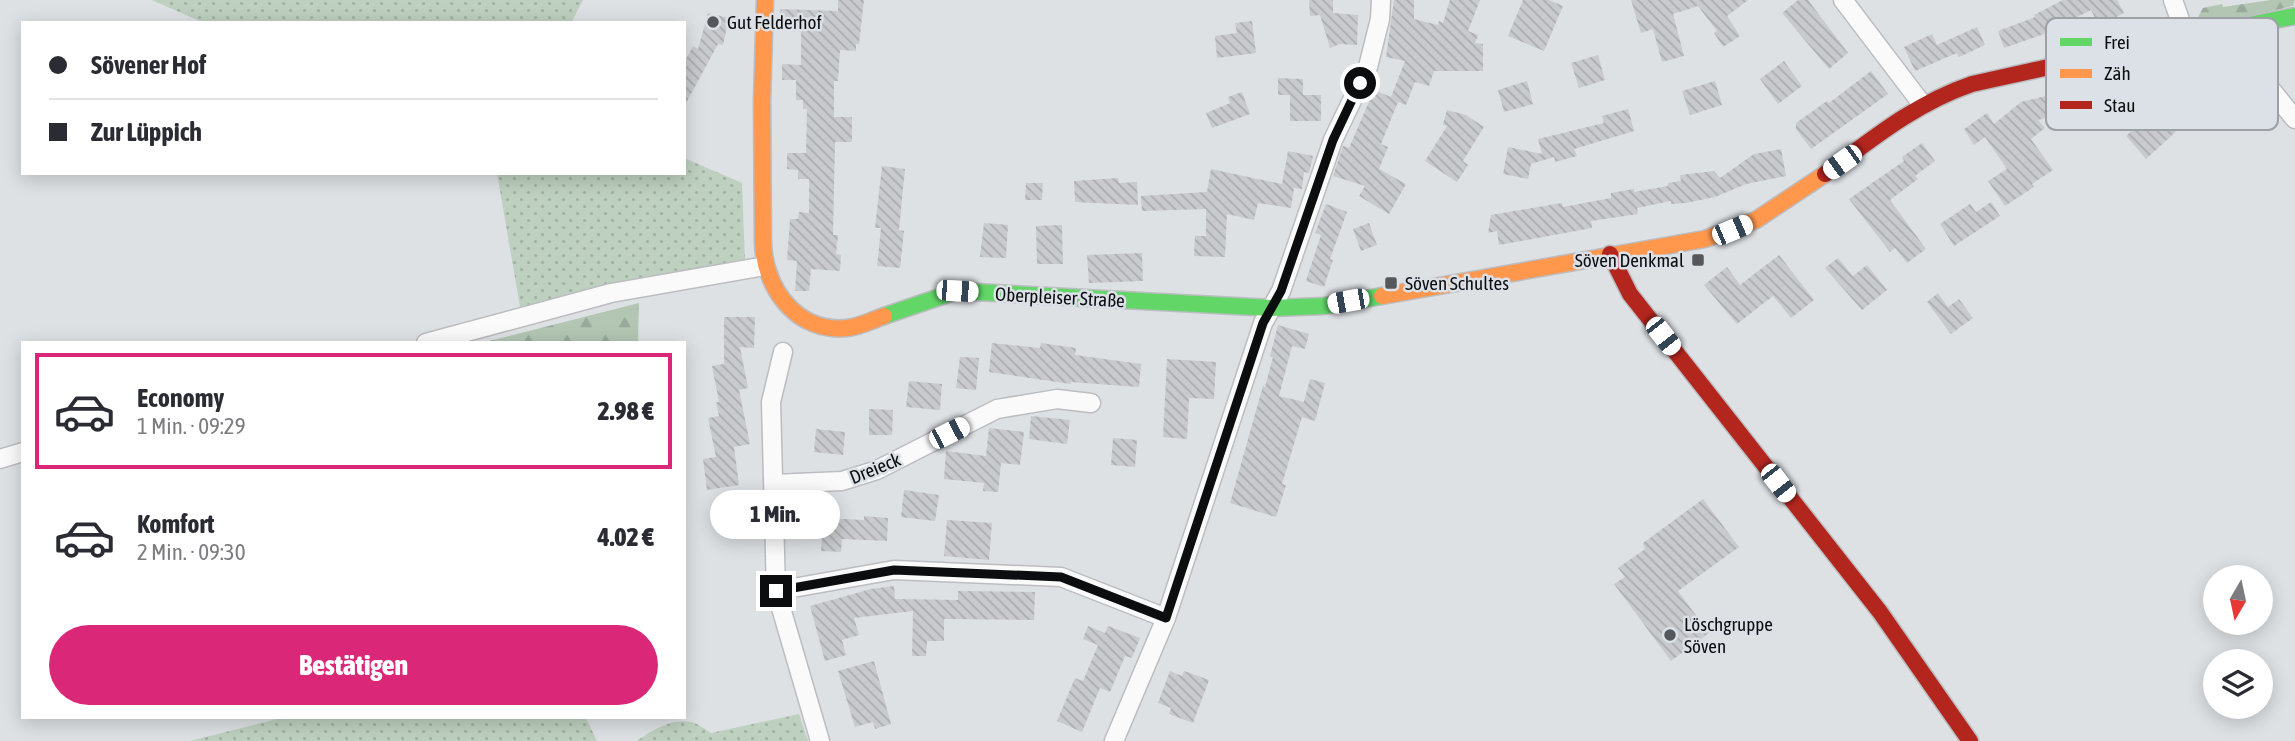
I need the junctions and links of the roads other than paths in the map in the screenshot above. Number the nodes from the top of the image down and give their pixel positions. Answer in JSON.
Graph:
{"nodes":[{"id":1,"x":765,"y":0,"type":"edge"},
{"id":2,"x":1381,"y":0,"type":"edge"},
{"id":3,"x":1843,"y":0,"type":"edge"},
{"id":4,"x":2174,"y":0,"type":"edge"},
{"id":5,"x":2180,"y":18,"type":"edge"},
{"id":6,"x":2046,"y":68,"type":"edge"},
{"id":7,"x":2278,"y":98,"type":"edge"},
{"id":8,"x":1922,"y":104,"type":"junction"},
{"id":9,"x":2295,"y":118,"type":"edge"},
{"id":10,"x":1610,"y":254,"type":"junction"},
{"id":11,"x":765,"y":266,"type":"junction"},
{"id":12,"x":1272,"y":308,"type":"junction"},
{"id":13,"x":433,"y":341,"type":"edge"},
{"id":14,"x":783,"y":352,"type":"dead end"},
{"id":15,"x":1091,"y":403,"type":"dead end"},
{"id":16,"x":21,"y":453,"type":"edge"},
{"id":17,"x":0,"y":458,"type":"edge"},
{"id":18,"x":774,"y":484,"type":"junction"},
{"id":19,"x":776,"y":591,"type":"junction"},
{"id":20,"x":1166,"y":618,"type":"junction"},
{"id":21,"x":820,"y":741,"type":"edge"},
{"id":22,"x":1114,"y":741,"type":"edge"},
{"id":23,"x":1970,"y":741,"type":"edge"}],
"edges":[{"from":1,"to":11,"type":"main road","name":"Oberpleiser Straße"},
{"from":2,"to":12,"type":"street"},
{"from":3,"to":8,"type":"street"},
{"from":4,"to":5,"type":"street"},
{"from":6,"to":8,"type":"main road","name":"Oberpleiser Straße"},
{"from":7,"to":9,"type":"street"},
{"from":8,"to":10,"type":"main road","name":"Oberpleiser Straße"},
{"from":10,"to":12,"type":"main road","name":"Oberpleiser Straße"},
{"from":10,"to":23,"type":"main road"},
{"from":11,"to":12,"type":"main road","name":"Oberpleiser Straße"},
{"from":11,"to":13,"type":"street"},
{"from":12,"to":20,"type":"street"},
{"from":14,"to":18,"type":"street"},
{"from":15,"to":18,"type":"street","name":"Dreieck"},
{"from":16,"to":17,"type":"street"},
{"from":18,"to":19,"type":"street"},
{"from":19,"to":20,"type":"street"},
{"from":19,"to":21,"type":"street"},
{"from":20,"to":22,"type":"street"}]}
